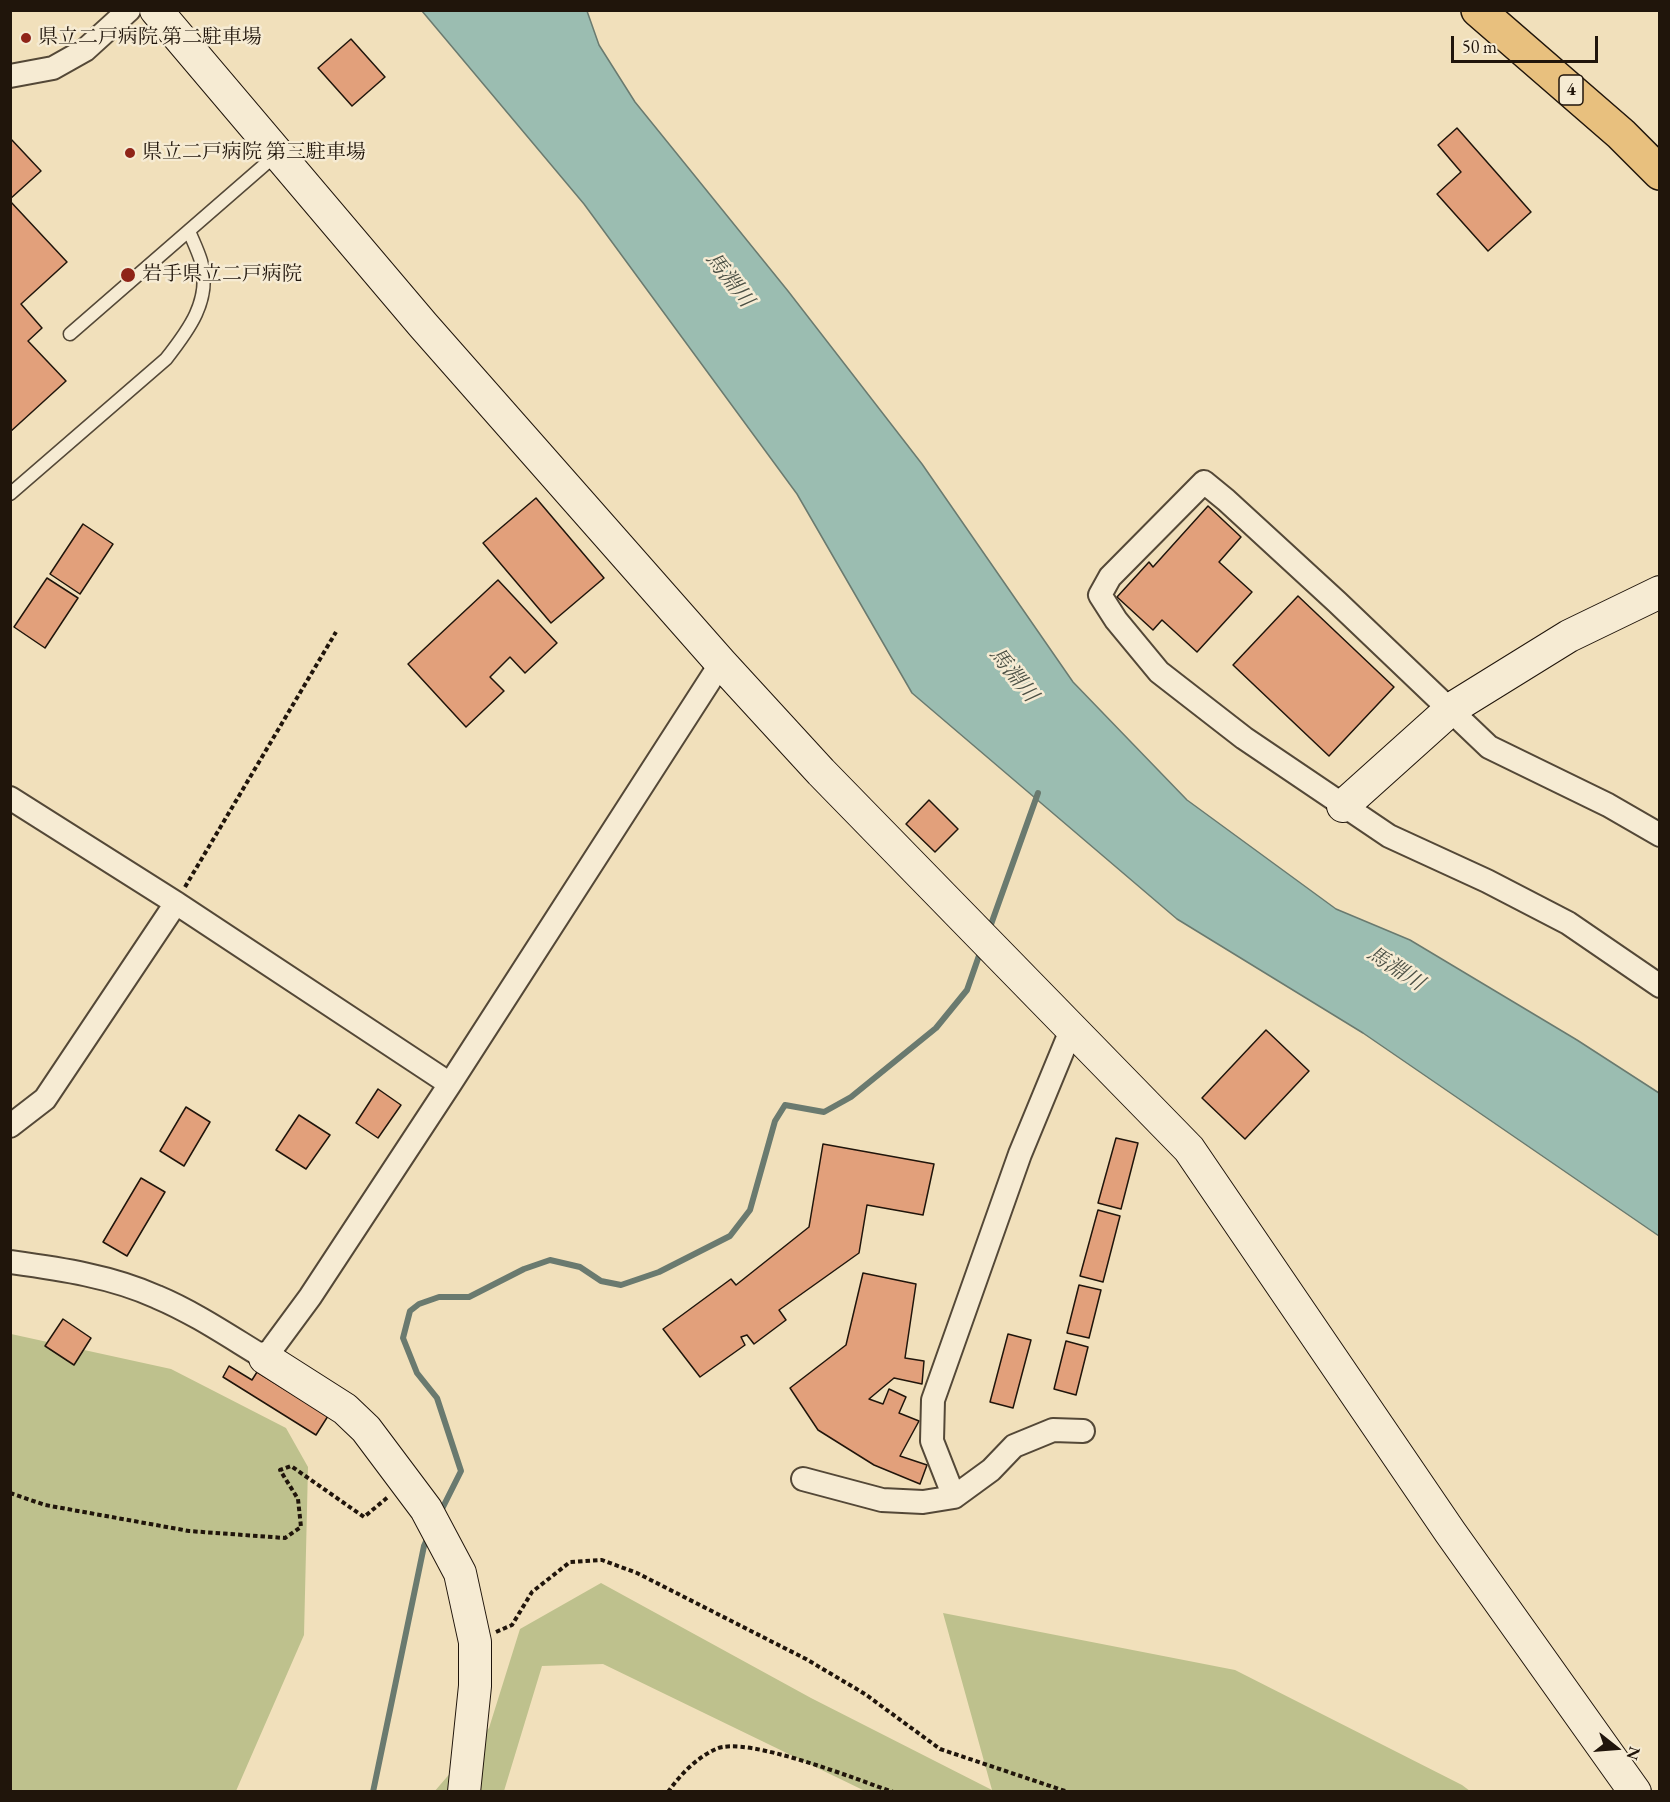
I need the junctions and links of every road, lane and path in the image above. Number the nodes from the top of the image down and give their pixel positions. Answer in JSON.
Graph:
{"nodes":[{"id":1,"x":129,"y":10,"type":"edge"},
{"id":2,"x":156,"y":10,"type":"edge"},
{"id":3,"x":1478,"y":10,"type":"edge"},
{"id":4,"x":10,"y":76,"type":"edge"},
{"id":5,"x":278,"y":153,"type":"junction"},
{"id":6,"x":1659,"y":172,"type":"edge"},
{"id":7,"x":189,"y":231,"type":"junction"},
{"id":8,"x":70,"y":334,"type":"dead end"},
{"id":9,"x":10,"y":494,"type":"edge"},
{"id":10,"x":1659,"y":592,"type":"edge"},
{"id":11,"x":336,"y":632,"type":"dead end"},
{"id":12,"x":722,"y":663,"type":"junction"},
{"id":13,"x":1451,"y":709,"type":"junction"},
{"id":14,"x":10,"y":798,"type":"edge"},
{"id":15,"x":1343,"y":806,"type":"junction"},
{"id":16,"x":1659,"y":835,"type":"edge"},
{"id":17,"x":176,"y":903,"type":"junction"},
{"id":18,"x":1659,"y":986,"type":"edge"},
{"id":19,"x":1072,"y":1028,"type":"junction"},
{"id":20,"x":450,"y":1084,"type":"junction"},
{"id":21,"x":10,"y":1126,"type":"edge"},
{"id":22,"x":10,"y":1262,"type":"edge"},
{"id":23,"x":265,"y":1358,"type":"junction"},
{"id":24,"x":1083,"y":1431,"type":"dead end"},
{"id":25,"x":803,"y":1479,"type":"dead end"},
{"id":26,"x":407,"y":1482,"type":"junction"},
{"id":27,"x":10,"y":1493,"type":"edge"},
{"id":28,"x":954,"y":1497,"type":"junction"},
{"id":29,"x":475,"y":1642,"type":"junction"},
{"id":30,"x":464,"y":1791,"type":"edge"},
{"id":31,"x":668,"y":1791,"type":"edge"},
{"id":32,"x":893,"y":1791,"type":"edge"},
{"id":33,"x":1068,"y":1791,"type":"edge"},
{"id":34,"x":1635,"y":1791,"type":"edge"}],
"edges":[{"from":1,"to":4,"type":"street"},
{"from":2,"to":5,"type":"street"},
{"from":3,"to":6,"type":"highway","number":"4"},
{"from":5,"to":7,"type":"lane"},
{"from":5,"to":12,"type":"street"},
{"from":7,"to":8,"type":"lane"},
{"from":7,"to":9,"type":"lane"},
{"from":10,"to":13,"type":"street"},
{"from":11,"to":17,"type":"path"},
{"from":12,"to":19,"type":"street"},
{"from":12,"to":20,"type":"street"},
{"from":13,"to":15,"type":"street"},
{"from":13,"to":15,"type":"street"},
{"from":13,"to":16,"type":"street"},
{"from":14,"to":17,"type":"street"},
{"from":15,"to":18,"type":"street"},
{"from":17,"to":20,"type":"street"},
{"from":17,"to":21,"type":"street"},
{"from":19,"to":28,"type":"street"},
{"from":19,"to":34,"type":"street"},
{"from":20,"to":23,"type":"street"},
{"from":22,"to":23,"type":"street"},
{"from":23,"to":26,"type":"street"},
{"from":24,"to":28,"type":"street"},
{"from":25,"to":28,"type":"street"},
{"from":26,"to":27,"type":"path"},
{"from":26,"to":29,"type":"street"},
{"from":29,"to":30,"type":"street"},
{"from":29,"to":33,"type":"path"},
{"from":31,"to":32,"type":"path"}]}
